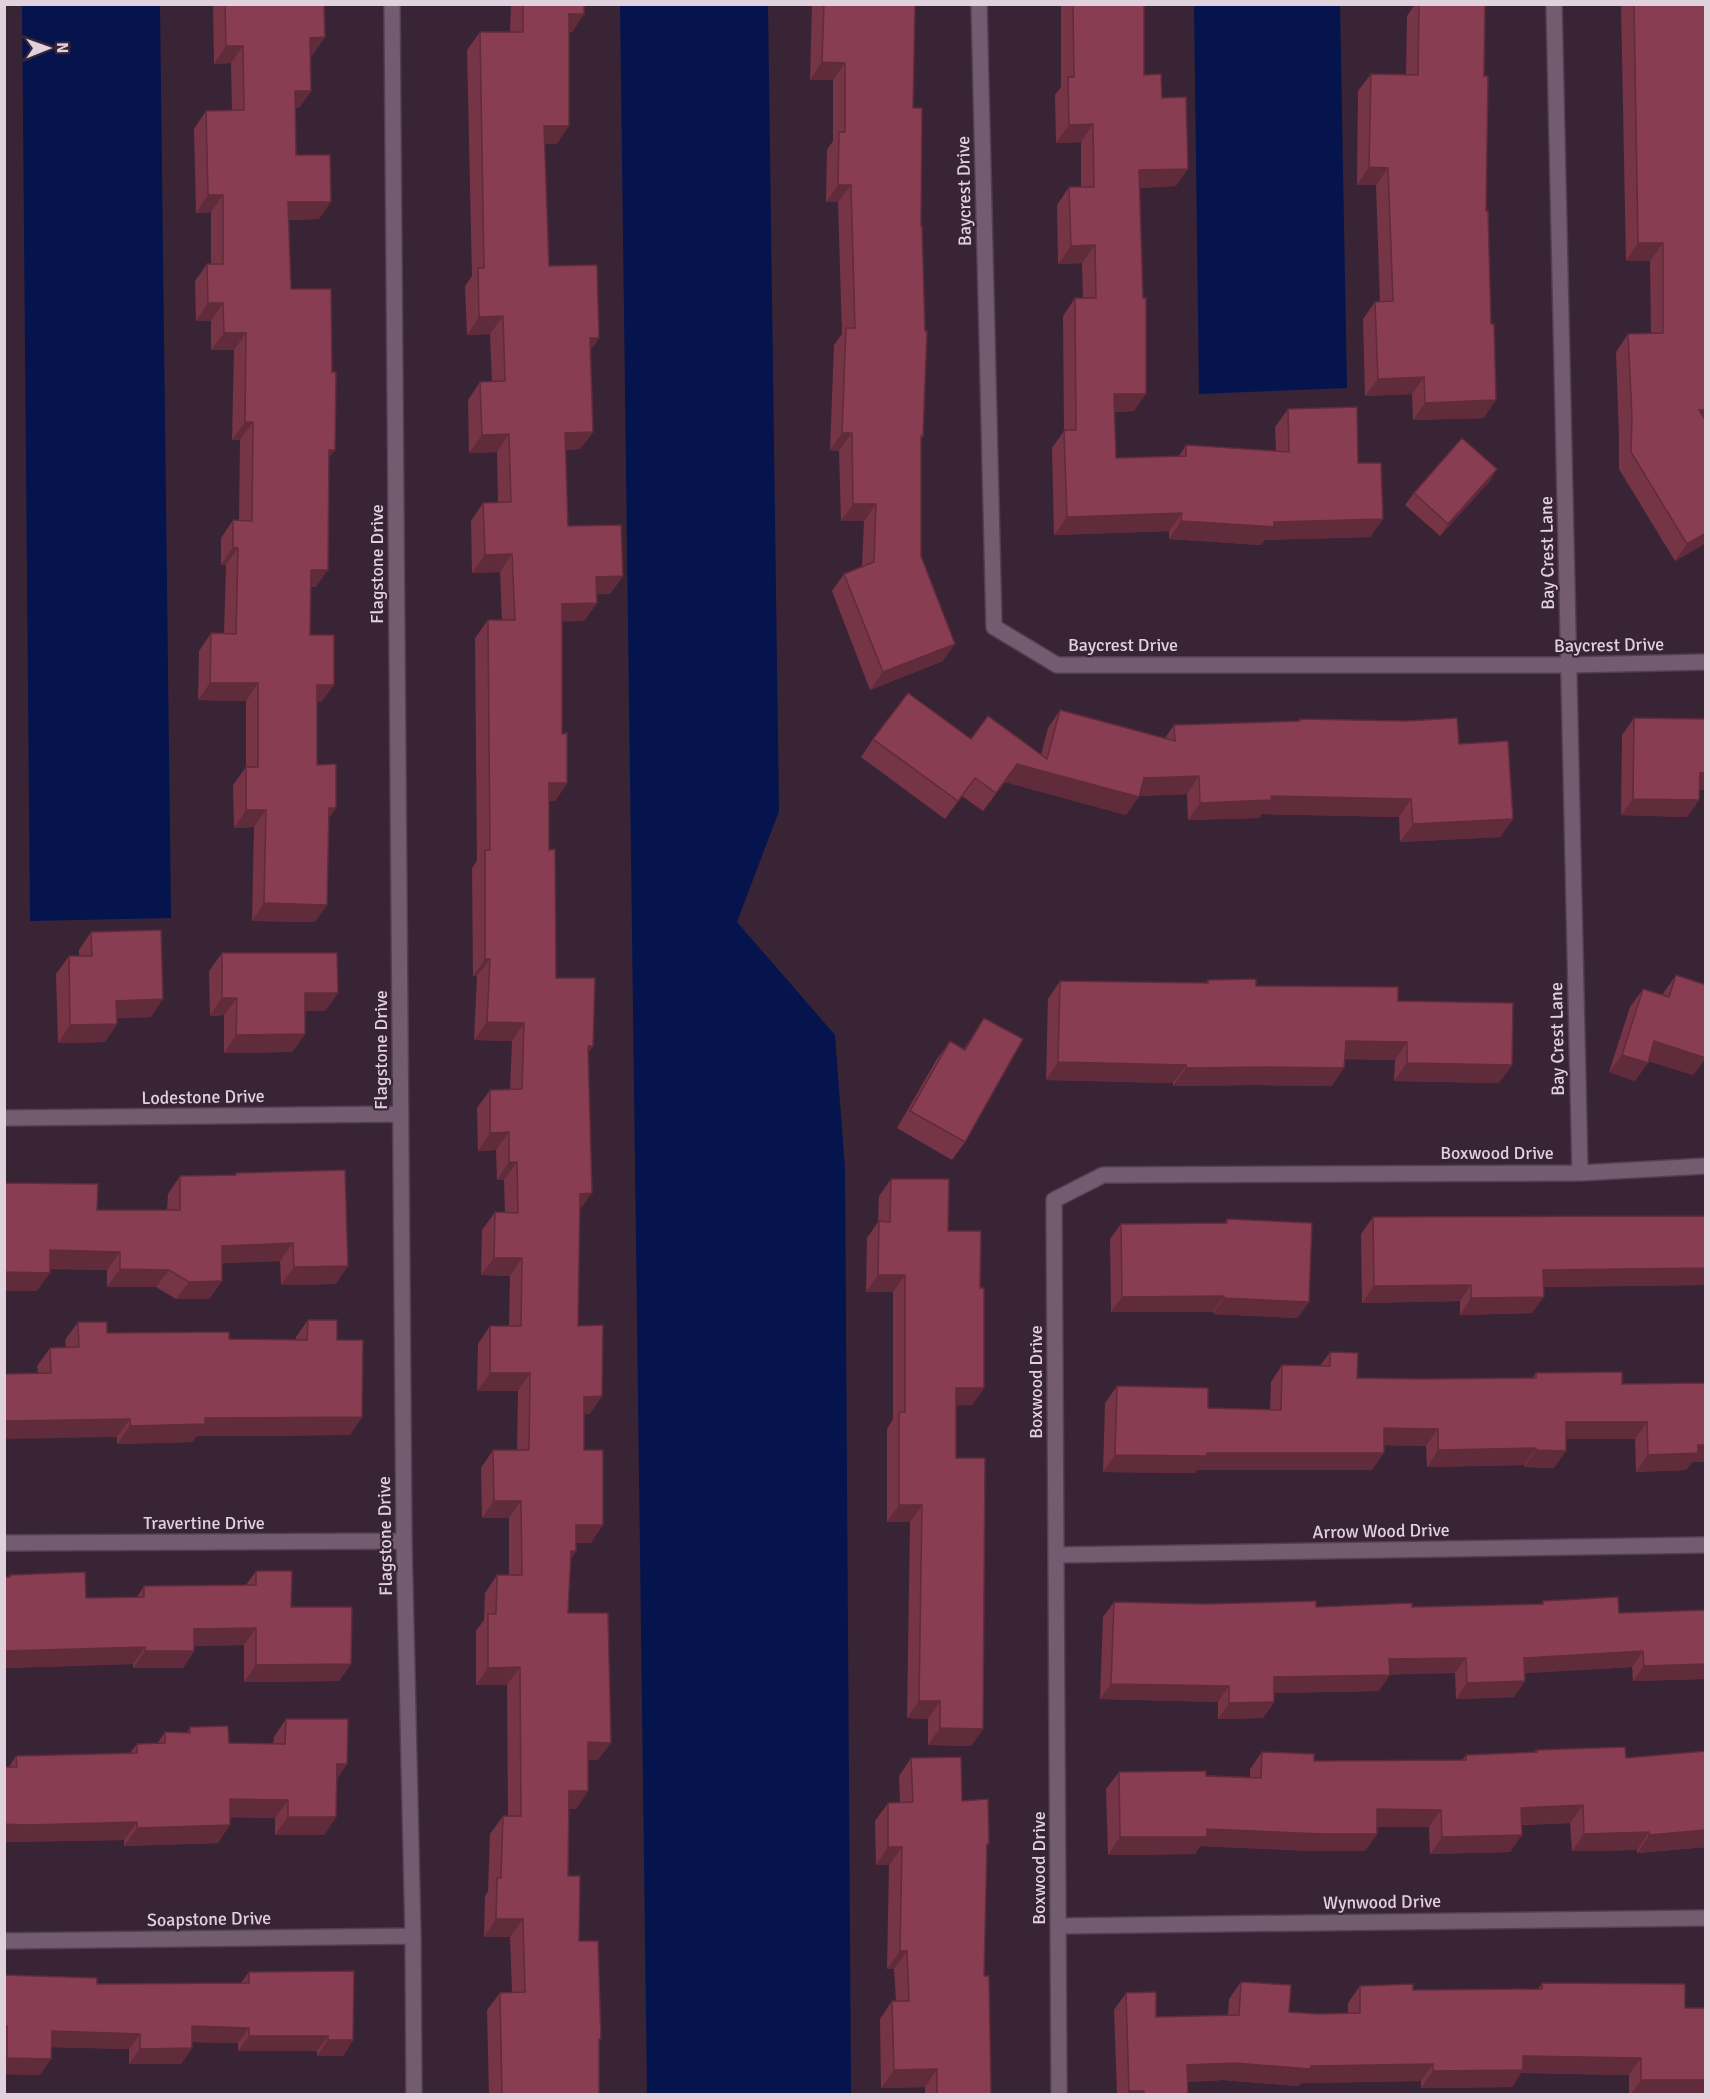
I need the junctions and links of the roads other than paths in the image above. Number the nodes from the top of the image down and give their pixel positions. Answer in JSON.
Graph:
{"nodes":[{"id":1,"x":392,"y":4,"type":"edge"},
{"id":2,"x":979,"y":4,"type":"edge"},
{"id":3,"x":1554,"y":4,"type":"edge"},
{"id":4,"x":1706,"y":662,"type":"edge"},
{"id":5,"x":1569,"y":665,"type":"junction"},
{"id":6,"x":402,"y":1114,"type":"junction"},
{"id":7,"x":4,"y":1118,"type":"edge"},
{"id":8,"x":1706,"y":1166,"type":"edge"},
{"id":9,"x":1580,"y":1173,"type":"junction"},
{"id":10,"x":405,"y":1541,"type":"junction"},
{"id":11,"x":4,"y":1543,"type":"edge"},
{"id":12,"x":1706,"y":1545,"type":"edge"},
{"id":13,"x":1056,"y":1555,"type":"junction"},
{"id":14,"x":1706,"y":1918,"type":"edge"},
{"id":15,"x":1059,"y":1926,"type":"junction"},
{"id":16,"x":413,"y":1936,"type":"junction"},
{"id":17,"x":4,"y":1941,"type":"edge"},
{"id":18,"x":414,"y":2094,"type":"edge"},
{"id":19,"x":1059,"y":2094,"type":"edge"}],
"edges":[{"from":1,"to":6,"type":"street","name":"Flagstone Drive"},
{"from":2,"to":5,"type":"street","name":"Baycrest Drive"},
{"from":3,"to":5,"type":"street","name":"Bay Crest Lane"},
{"from":4,"to":5,"type":"street","name":"Baycrest Drive"},
{"from":5,"to":9,"type":"street","name":"Bay Crest Lane"},
{"from":6,"to":7,"type":"street","name":"Lodestone Drive"},
{"from":6,"to":10,"type":"street","name":"Flagstone Drive"},
{"from":8,"to":9,"type":"street"},
{"from":9,"to":13,"type":"street","name":"Boxwood Drive"},
{"from":10,"to":11,"type":"street","name":"Travertine Drive"},
{"from":10,"to":16,"type":"street","name":"Flagstone Drive"},
{"from":12,"to":13,"type":"street","name":"Arrow Wood Drive"},
{"from":13,"to":15,"type":"street","name":"Boxwood Drive"},
{"from":14,"to":15,"type":"street","name":"Wynwood Drive"},
{"from":15,"to":19,"type":"street","name":"Boxwood Drive"},
{"from":16,"to":17,"type":"street","name":"Soapstone Drive"},
{"from":16,"to":18,"type":"street","name":"Flagstone Drive"}]}
